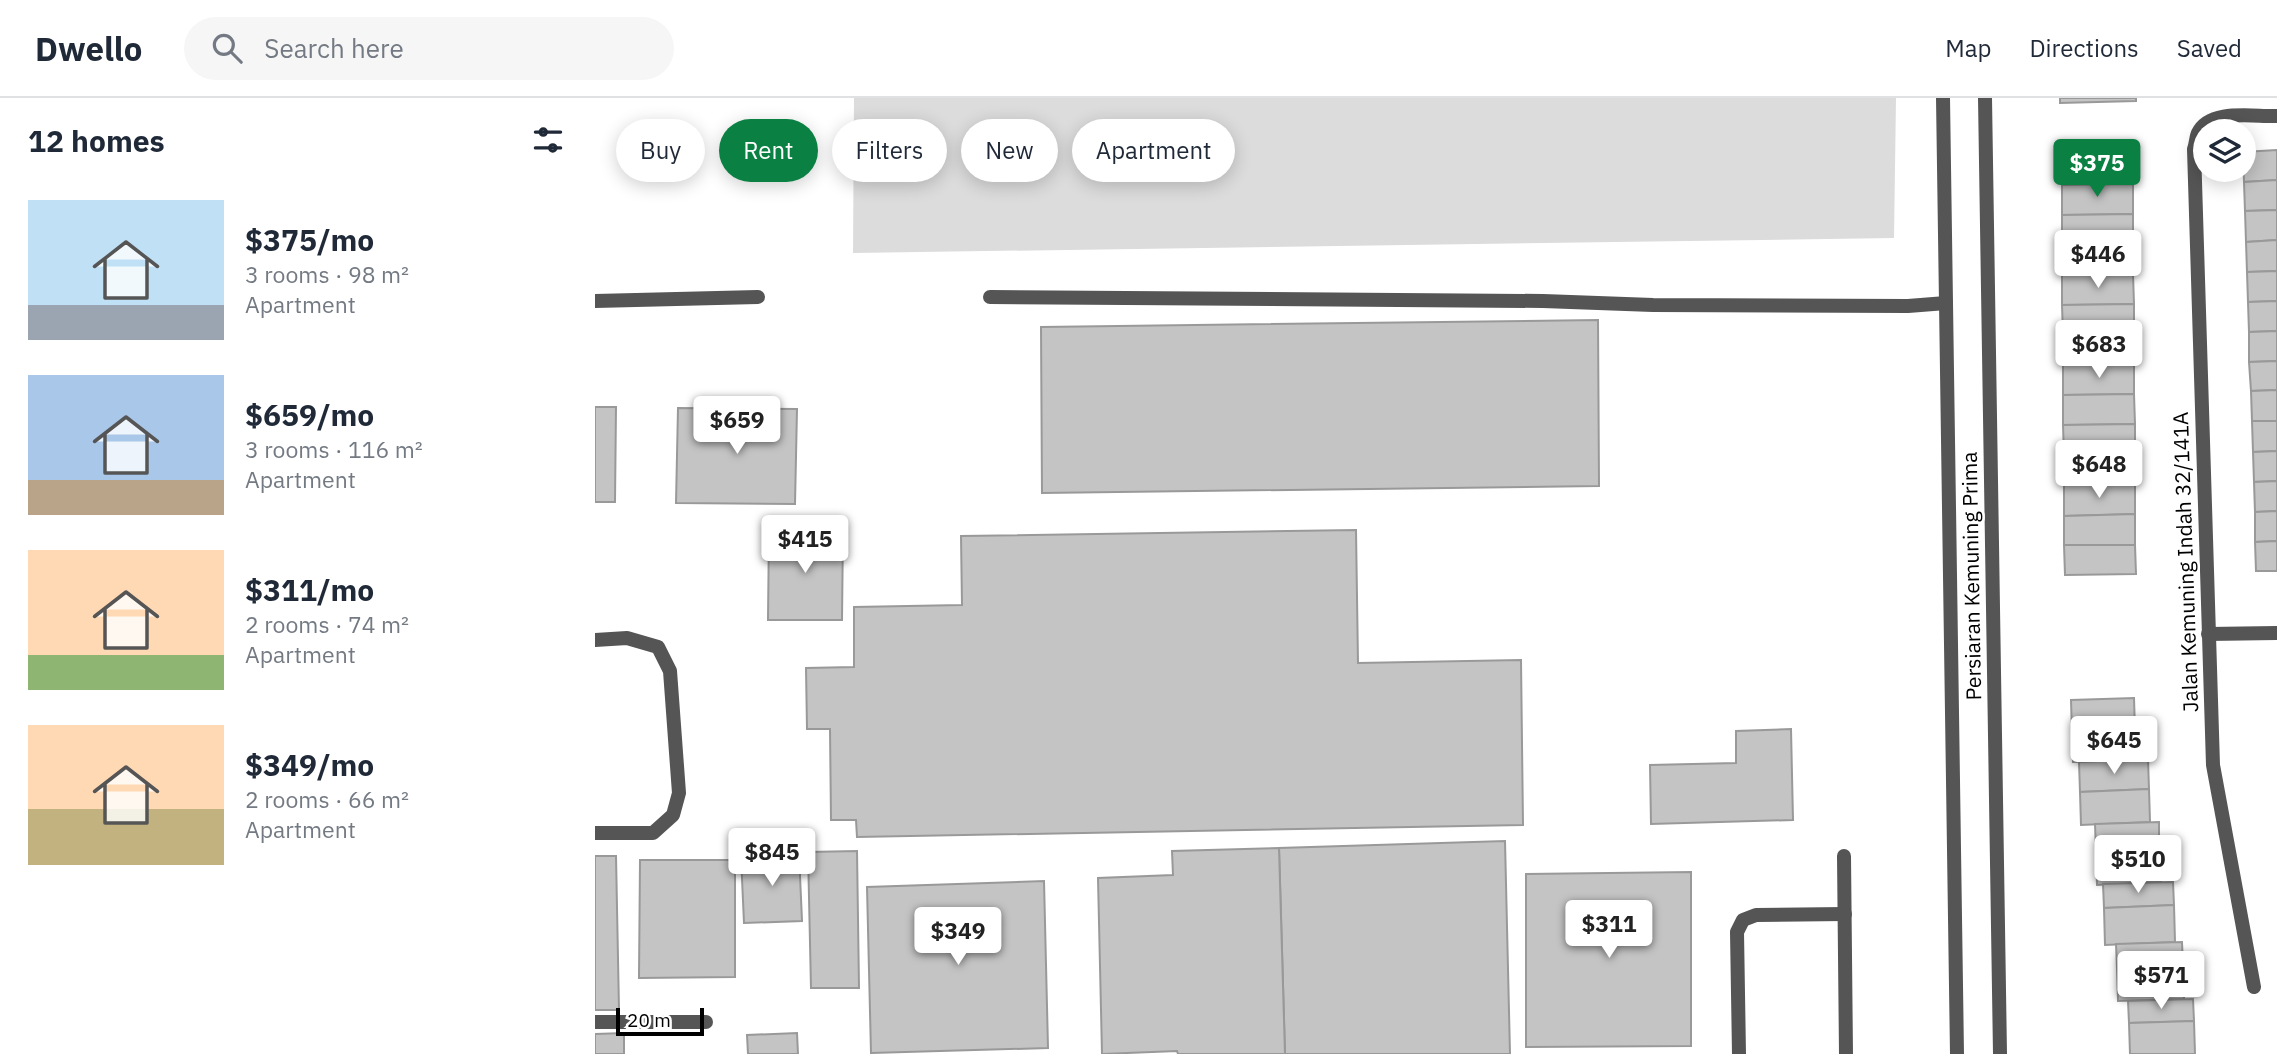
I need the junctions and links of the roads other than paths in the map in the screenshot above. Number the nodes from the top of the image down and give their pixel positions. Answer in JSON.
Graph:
{"nodes":[{"id":1,"x":1943,"y":98,"type":"edge"},
{"id":2,"x":1985,"y":98,"type":"edge"},
{"id":3,"x":2277,"y":116,"type":"edge"},
{"id":4,"x":758,"y":297,"type":"dead end"},
{"id":5,"x":990,"y":297,"type":"dead end"},
{"id":6,"x":595,"y":301,"type":"edge"},
{"id":7,"x":1946,"y":303,"type":"junction"},
{"id":8,"x":2277,"y":633,"type":"edge"},
{"id":9,"x":2209,"y":635,"type":"junction"},
{"id":10,"x":595,"y":639,"type":"edge"},
{"id":11,"x":595,"y":833,"type":"edge"},
{"id":12,"x":1844,"y":856,"type":"dead end"},
{"id":13,"x":1845,"y":914,"type":"junction"},
{"id":14,"x":2254,"y":987,"type":"dead end"},
{"id":15,"x":595,"y":1022,"type":"edge"},
{"id":16,"x":706,"y":1022,"type":"dead end"},
{"id":17,"x":1739,"y":1054,"type":"edge"},
{"id":18,"x":1846,"y":1054,"type":"edge"},
{"id":19,"x":1957,"y":1054,"type":"edge"},
{"id":20,"x":2000,"y":1054,"type":"edge"}],
"edges":[{"from":1,"to":7,"type":"street","name":"Persiaran Kemuning Prima"},
{"from":2,"to":20,"type":"street","name":"Persiaran Kemuning Prima"},
{"from":3,"to":9,"type":"street","name":"Jalan Kemuning Indah 32/141A"},
{"from":4,"to":6,"type":"street"},
{"from":5,"to":7,"type":"street"},
{"from":7,"to":19,"type":"street","name":"Persiaran Kemuning Prima"},
{"from":8,"to":9,"type":"street"},
{"from":9,"to":14,"type":"street","name":"Jalan Kemuning Indah 32/141A"},
{"from":10,"to":11,"type":"street"},
{"from":12,"to":13,"type":"street"},
{"from":13,"to":17,"type":"street"},
{"from":13,"to":18,"type":"street"},
{"from":15,"to":16,"type":"street"}]}
